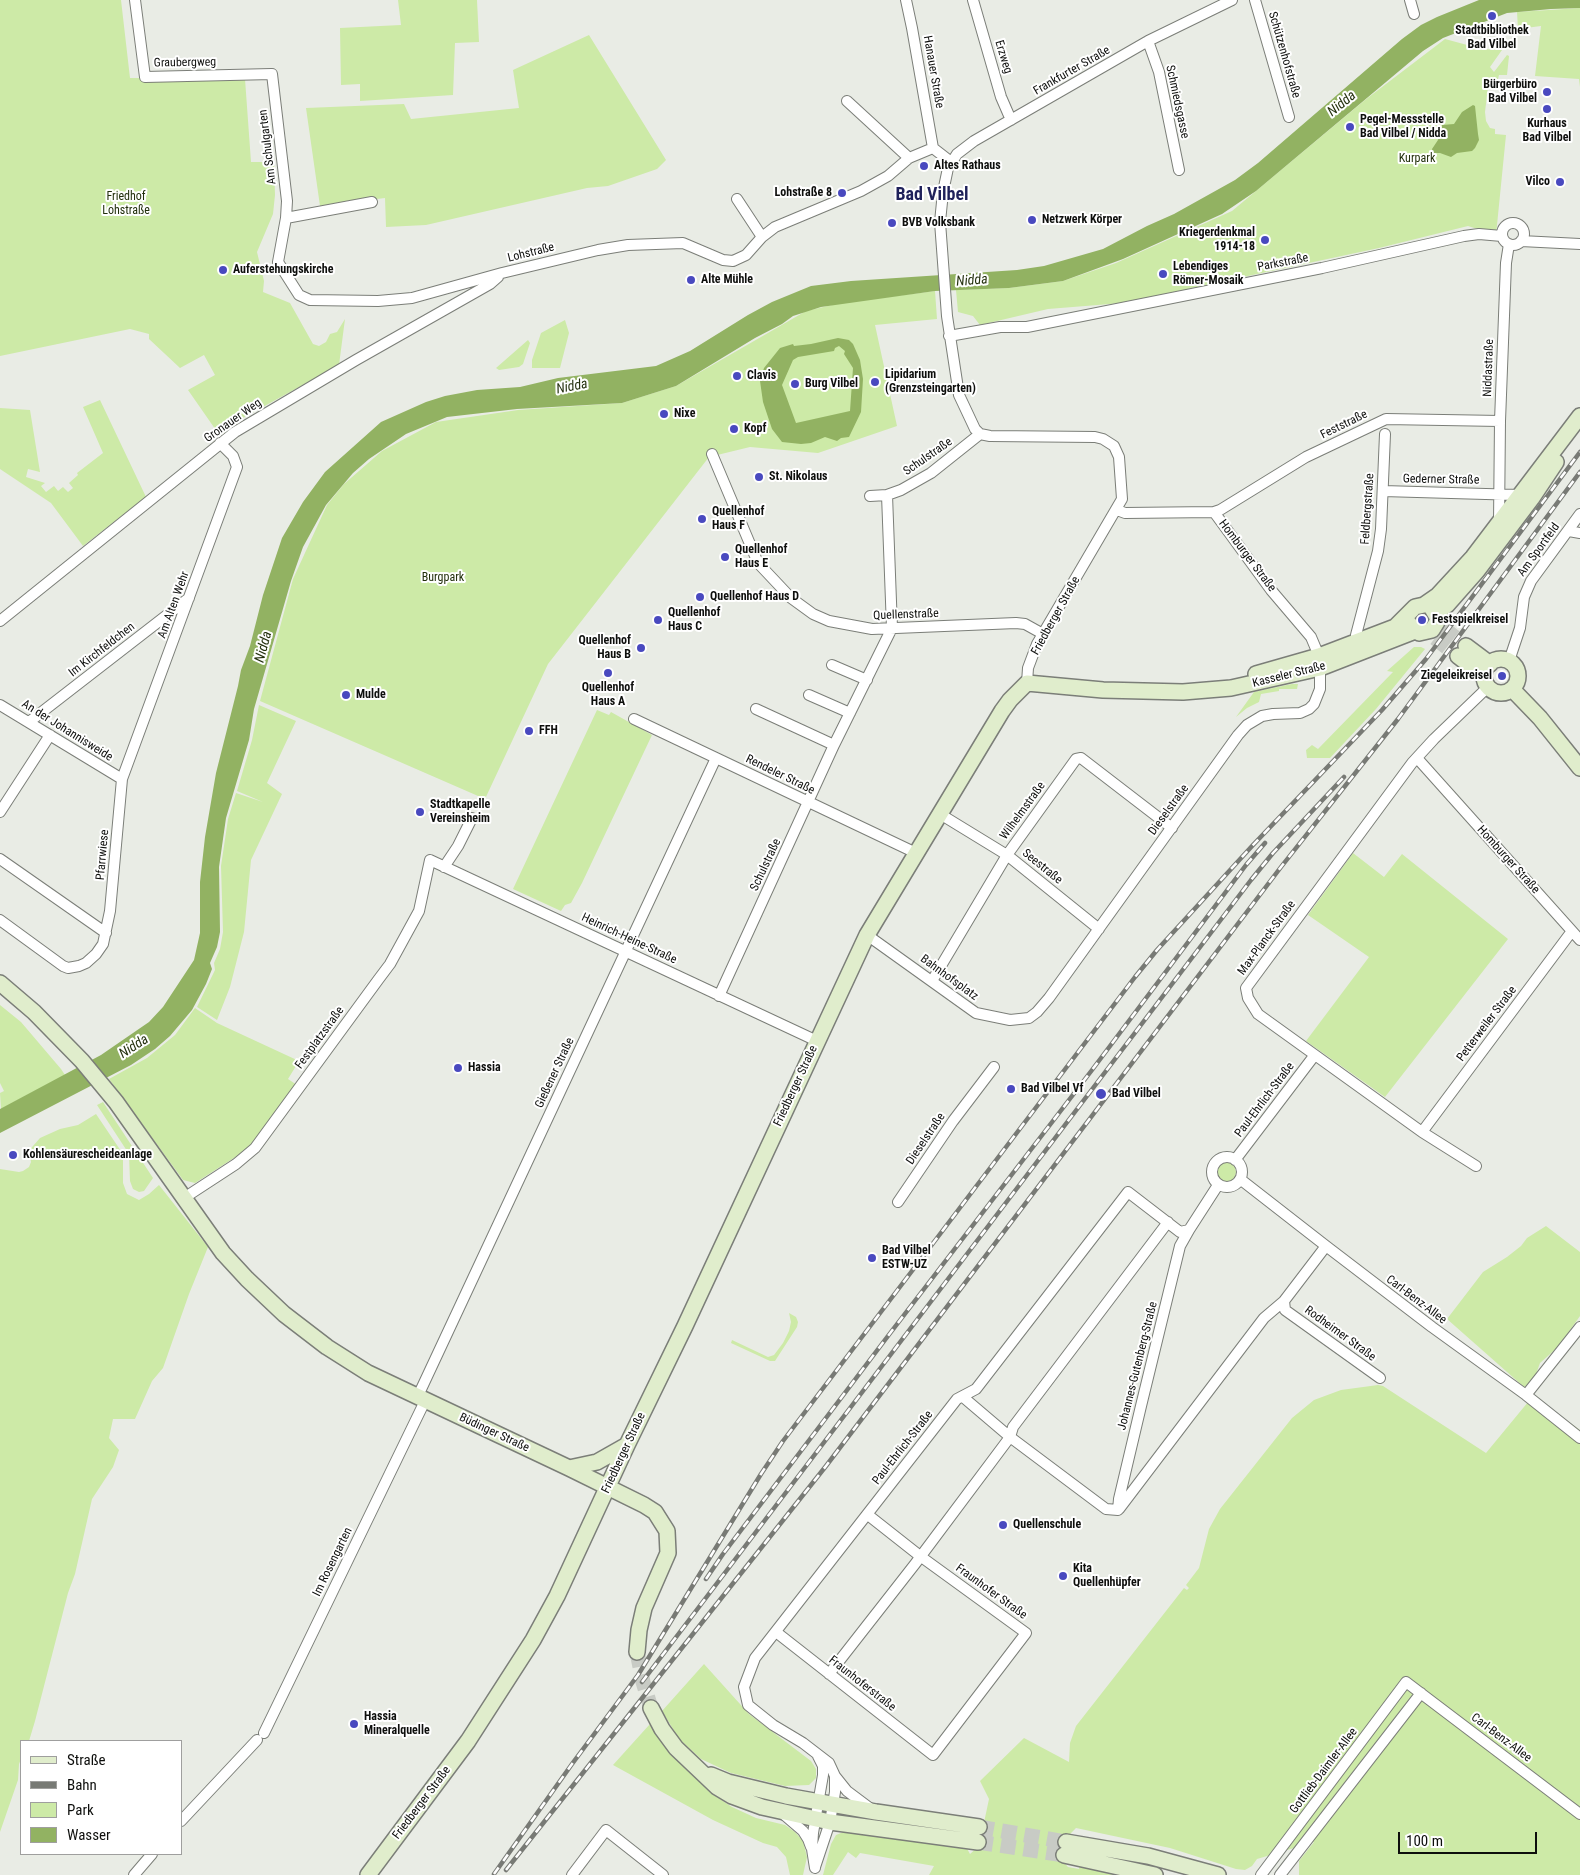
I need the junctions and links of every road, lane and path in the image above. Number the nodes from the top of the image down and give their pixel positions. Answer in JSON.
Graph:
{"nodes":[{"id":1,"x":134,"y":0,"type":"edge"},
{"id":2,"x":906,"y":0,"type":"edge"},
{"id":3,"x":973,"y":0,"type":"edge"},
{"id":4,"x":1232,"y":0,"type":"edge"},
{"id":5,"x":1255,"y":0,"type":"edge"},
{"id":6,"x":1410,"y":0,"type":"edge"},
{"id":7,"x":1414,"y":14,"type":"dead end"},
{"id":8,"x":1148,"y":41,"type":"junction"},
{"id":9,"x":272,"y":74,"type":"joint"},
{"id":10,"x":847,"y":101,"type":"dead end"},
{"id":11,"x":1289,"y":116,"type":"dead end"},
{"id":12,"x":1013,"y":119,"type":"junction"},
{"id":13,"x":933,"y":148,"type":"junction"},
{"id":14,"x":909,"y":158,"type":"junction"},
{"id":15,"x":950,"y":162,"type":"junction"},
{"id":16,"x":1178,"y":170,"type":"dead end"},
{"id":17,"x":737,"y":199,"type":"dead end"},
{"id":18,"x":372,"y":202,"type":"dead end"},
{"id":19,"x":286,"y":218,"type":"junction"},
{"id":20,"x":762,"y":237,"type":"junction"},
{"id":21,"x":1506,"y":240,"type":"junction"},
{"id":22,"x":1521,"y":241,"type":"junction"},
{"id":23,"x":1580,"y":244,"type":"edge"},
{"id":24,"x":502,"y":273,"type":"junction"},
{"id":25,"x":949,"y":336,"type":"junction"},
{"id":26,"x":1580,"y":416,"type":"edge"},
{"id":27,"x":1500,"y":421,"type":"junction"},
{"id":28,"x":1580,"y":424,"type":"edge"},
{"id":29,"x":980,"y":434,"type":"junction"},
{"id":30,"x":1385,"y":434,"type":"dead end"},
{"id":31,"x":220,"y":443,"type":"junction"},
{"id":32,"x":712,"y":454,"type":"dead end"},
{"id":33,"x":1382,"y":491,"type":"junction"},
{"id":34,"x":1499,"y":494,"type":"junction"},
{"id":35,"x":1520,"y":494,"type":"junction"},
{"id":36,"x":870,"y":496,"type":"dead end"},
{"id":37,"x":887,"y":496,"type":"junction"},
{"id":38,"x":1117,"y":510,"type":"junction"},
{"id":39,"x":1214,"y":512,"type":"junction"},
{"id":40,"x":1580,"y":514,"type":"edge"},
{"id":41,"x":1499,"y":522,"type":"junction"},
{"id":42,"x":1569,"y":531,"type":"junction"},
{"id":43,"x":1580,"y":533,"type":"edge"},
{"id":44,"x":190,"y":598,"type":"junction"},
{"id":45,"x":0,"y":621,"type":"edge"},
{"id":46,"x":1431,"y":624,"type":"junction"},
{"id":47,"x":892,"y":628,"type":"junction"},
{"id":48,"x":1043,"y":634,"type":"junction"},
{"id":49,"x":1359,"y":642,"type":"junction"},
{"id":50,"x":1462,"y":651,"type":"tunnel mouth"},
{"id":51,"x":1509,"y":661,"type":"junction"},
{"id":52,"x":1319,"y":662,"type":"junction"},
{"id":53,"x":832,"y":665,"type":"dead end"},
{"id":54,"x":1487,"y":676,"type":"junction"},
{"id":55,"x":867,"y":680,"type":"junction"},
{"id":56,"x":1027,"y":683,"type":"junction"},
{"id":57,"x":1512,"y":689,"type":"junction"},
{"id":58,"x":810,"y":695,"type":"dead end"},
{"id":59,"x":0,"y":705,"type":"edge"},
{"id":60,"x":756,"y":709,"type":"dead end"},
{"id":61,"x":850,"y":713,"type":"junction"},
{"id":62,"x":634,"y":719,"type":"dead end"},
{"id":63,"x":29,"y":722,"type":"junction"},
{"id":64,"x":50,"y":735,"type":"junction"},
{"id":65,"x":834,"y":745,"type":"junction"},
{"id":66,"x":716,"y":758,"type":"junction"},
{"id":67,"x":1417,"y":758,"type":"junction"},
{"id":68,"x":1580,"y":768,"type":"edge"},
{"id":69,"x":122,"y":779,"type":"junction"},
{"id":70,"x":808,"y":802,"type":"junction"},
{"id":71,"x":0,"y":812,"type":"edge"},
{"id":72,"x":940,"y":814,"type":"junction"},
{"id":73,"x":472,"y":818,"type":"dead end"},
{"id":74,"x":1172,"y":828,"type":"junction"},
{"id":75,"x":916,"y":853,"type":"junction"},
{"id":76,"x":1007,"y":855,"type":"junction"},
{"id":77,"x":0,"y":859,"type":"edge"},
{"id":78,"x":430,"y":860,"type":"joint"},
{"id":79,"x":444,"y":867,"type":"junction"},
{"id":80,"x":0,"y":920,"type":"edge"},
{"id":81,"x":1099,"y":929,"type":"junction"},
{"id":82,"x":1572,"y":930,"type":"junction"},
{"id":83,"x":106,"y":933,"type":"junction"},
{"id":84,"x":867,"y":935,"type":"junction"},
{"id":85,"x":1580,"y":940,"type":"edge"},
{"id":86,"x":626,"y":951,"type":"junction"},
{"id":87,"x":932,"y":982,"type":"junction"},
{"id":88,"x":0,"y":983,"type":"edge"},
{"id":89,"x":720,"y":996,"type":"junction"},
{"id":90,"x":1047,"y":1000,"type":"joint"},
{"id":91,"x":817,"y":1041,"type":"junction"},
{"id":92,"x":1314,"y":1056,"type":"junction"},
{"id":93,"x":994,"y":1068,"type":"dead end"},
{"id":94,"x":1422,"y":1132,"type":"junction"},
{"id":95,"x":1235,"y":1160,"type":"junction"},
{"id":96,"x":1476,"y":1166,"type":"dead end"},
{"id":97,"x":1240,"y":1179,"type":"junction"},
{"id":98,"x":1218,"y":1184,"type":"junction"},
{"id":99,"x":184,"y":1198,"type":"junction"},
{"id":100,"x":898,"y":1202,"type":"dead end"},
{"id":101,"x":1168,"y":1222,"type":"junction"},
{"id":102,"x":1188,"y":1230,"type":"junction"},
{"id":103,"x":1326,"y":1246,"type":"junction"},
{"id":104,"x":1285,"y":1306,"type":"junction"},
{"id":105,"x":1580,"y":1327,"type":"edge"},
{"id":106,"x":1380,"y":1378,"type":"dead end"},
{"id":107,"x":1526,"y":1395,"type":"junction"},
{"id":108,"x":963,"y":1397,"type":"junction"},
{"id":109,"x":421,"y":1399,"type":"junction"},
{"id":110,"x":1010,"y":1436,"type":"junction"},
{"id":111,"x":1580,"y":1438,"type":"edge"},
{"id":112,"x":626,"y":1445,"type":"junction"},
{"id":113,"x":569,"y":1468,"type":"junction"},
{"id":114,"x":608,"y":1487,"type":"junction"},
{"id":115,"x":1118,"y":1510,"type":"junction"},
{"id":116,"x":868,"y":1514,"type":"junction"},
{"id":117,"x":920,"y":1556,"type":"junction"},
{"id":118,"x":776,"y":1632,"type":"junction"},
{"id":119,"x":637,"y":1652,"type":"tunnel mouth"},
{"id":120,"x":829,"y":1674,"type":"junction"},
{"id":121,"x":1406,"y":1682,"type":"joint"},
{"id":122,"x":1421,"y":1693,"type":"junction"},
{"id":123,"x":651,"y":1708,"type":"tunnel mouth"},
{"id":124,"x":933,"y":1754,"type":"joint"},
{"id":125,"x":818,"y":1755,"type":"junction"},
{"id":126,"x":701,"y":1771,"type":"junction"},
{"id":127,"x":835,"y":1776,"type":"junction"},
{"id":128,"x":818,"y":1801,"type":"junction"},
{"id":129,"x":834,"y":1804,"type":"junction"},
{"id":130,"x":782,"y":1812,"type":"junction"},
{"id":131,"x":876,"y":1812,"type":"junction"},
{"id":132,"x":1580,"y":1814,"type":"edge"},
{"id":133,"x":823,"y":1820,"type":"junction"},
{"id":134,"x":182,"y":1821,"type":"edge"},
{"id":135,"x":812,"y":1849,"type":"junction"},
{"id":136,"x":151,"y":1855,"type":"edge"},
{"id":137,"x":1294,"y":1857,"type":"junction"},
{"id":138,"x":814,"y":1872,"type":"edge"},
{"id":139,"x":659,"y":1874,"type":"edge"},
{"id":140,"x":134,"y":1875,"type":"edge"},
{"id":141,"x":368,"y":1875,"type":"edge"},
{"id":142,"x":572,"y":1875,"type":"edge"},
{"id":143,"x":1155,"y":1875,"type":"edge"},
{"id":144,"x":1218,"y":1875,"type":"edge"},
{"id":145,"x":1261,"y":1875,"type":"edge"},
{"id":146,"x":1280,"y":1875,"type":"edge"},
{"id":147,"x":1292,"y":1875,"type":"edge"}],
"edges":[{"from":1,"to":9,"type":"street","name":"Graubergweg"},
{"from":2,"to":13,"type":"street","name":"Hanauer Straße"},
{"from":3,"to":12,"type":"street","name":"Erzweg"},
{"from":4,"to":8,"type":"street","name":"Frankfurter Straße"},
{"from":5,"to":11,"type":"street","name":"Schützenhofstraße"},
{"from":6,"to":7,"type":"street"},
{"from":8,"to":12,"type":"street","name":"Frankfurter Straße"},
{"from":8,"to":16,"type":"street","name":"Schmiedsgasse"},
{"from":9,"to":19,"type":"street","name":"Am Schulgarten"},
{"from":10,"to":14,"type":"street"},
{"from":12,"to":15,"type":"street","name":"Frankfurter Straße"},
{"from":13,"to":14,"type":"street","name":"Lohstraße"},
{"from":13,"to":15,"type":"street"},
{"from":14,"to":20,"type":"street","name":"Lohstraße"},
{"from":15,"to":25,"type":"street"},
{"from":17,"to":20,"type":"street"},
{"from":18,"to":19,"type":"street"},
{"from":19,"to":24,"type":"street","name":"Lohstraße"},
{"from":20,"to":24,"type":"street","name":"Lohstraße"},
{"from":21,"to":22,"type":"street"},
{"from":21,"to":22,"type":"street"},
{"from":21,"to":25,"type":"street","name":"Parkstraße"},
{"from":21,"to":27,"type":"street","name":"Niddastraße"},
{"from":22,"to":23,"type":"street"},
{"from":24,"to":31,"type":"street","name":"Gronauer Weg"},
{"from":25,"to":29,"type":"street"},
{"from":26,"to":35,"type":"main road","name":"Kasseler Straße"},
{"from":27,"to":34,"type":"street","name":"Niddastraße"},
{"from":27,"to":39,"type":"street","name":"Feststraße"},
{"from":28,"to":46,"type":"main road","name":"Kasseler Straße"},
{"from":29,"to":37,"type":"street","name":"Schulstraße"},
{"from":29,"to":38,"type":"street","name":"Friedberger Straße"},
{"from":30,"to":33,"type":"street","name":"Feldbergstraße"},
{"from":31,"to":44,"type":"street","name":"Am Alten Wehr"},
{"from":31,"to":45,"type":"street","name":"Gronauer Weg"},
{"from":32,"to":47,"type":"street","name":"Quellenstraße"},
{"from":33,"to":34,"type":"street","name":"Gederner Straße"},
{"from":33,"to":49,"type":"street","name":"Feldbergstraße"},
{"from":34,"to":35,"type":"street"},
{"from":34,"to":41,"type":"street","name":"Niddastraße"},
{"from":35,"to":41,"type":"main road","name":"Kasseler Straße"},
{"from":36,"to":37,"type":"street","name":"Schulstraße"},
{"from":37,"to":47,"type":"street","name":"Schulstraße"},
{"from":38,"to":39,"type":"street","name":"Homburger Straße"},
{"from":38,"to":48,"type":"street","name":"Friedberger Straße"},
{"from":39,"to":52,"type":"street","name":"Homburger Straße"},
{"from":40,"to":42,"type":"street","name":"Am Sportfeld"},
{"from":41,"to":46,"type":"main road","name":"Kasseler Straße"},
{"from":42,"to":43,"type":"street"},
{"from":42,"to":51,"type":"street","name":"Am Sportfeld"},
{"from":44,"to":63,"type":"street","name":"Im Kirchfeldchen"},
{"from":44,"to":69,"type":"street","name":"Am Alten Wehr"},
{"from":46,"to":49,"type":"main road","name":"Kasseler Straße"},
{"from":46,"to":52,"type":"main road","name":"Kasseler Straße"},
{"from":47,"to":48,"type":"street","name":"Quellenstraße"},
{"from":47,"to":55,"type":"street","name":"Schulstraße"},
{"from":48,"to":56,"type":"street","name":"Friedberger Straße"},
{"from":49,"to":52,"type":"main road","name":"Kasseler Straße"},
{"from":50,"to":54,"type":"main road"},
{"from":51,"to":54,"type":"main road"},
{"from":51,"to":57,"type":"main road"},
{"from":52,"to":56,"type":"main road","name":"Kasseler Straße"},
{"from":52,"to":74,"type":"street","name":"Dieselstraße"},
{"from":53,"to":55,"type":"street"},
{"from":54,"to":57,"type":"main road"},
{"from":54,"to":67,"type":"street","name":"Max-Planck-Straße"},
{"from":55,"to":61,"type":"street","name":"Schulstraße"},
{"from":56,"to":72,"type":"main road","name":"Friedberger Straße"},
{"from":57,"to":68,"type":"main road"},
{"from":58,"to":61,"type":"street"},
{"from":59,"to":63,"type":"street","name":"An der Johannisweide"},
{"from":60,"to":65,"type":"street"},
{"from":61,"to":65,"type":"street","name":"Schulstraße"},
{"from":62,"to":66,"type":"street","name":"Rendeler Straße"},
{"from":63,"to":64,"type":"street","name":"An der Johannisweide"},
{"from":64,"to":69,"type":"street","name":"An der Johannisweide"},
{"from":64,"to":71,"type":"street"},
{"from":65,"to":70,"type":"street","name":"Schulstraße"},
{"from":66,"to":70,"type":"street","name":"Rendeler Straße"},
{"from":66,"to":86,"type":"street","name":"Gießener Straße"},
{"from":67,"to":82,"type":"street","name":"Homburger Straße"},
{"from":67,"to":92,"type":"street","name":"Max-Planck-Straße"},
{"from":69,"to":83,"type":"street","name":"Pfarrwiese"},
{"from":70,"to":75,"type":"street","name":"Rendeler Straße"},
{"from":70,"to":89,"type":"street","name":"Schulstraße"},
{"from":72,"to":75,"type":"main road","name":"Friedberger Straße"},
{"from":72,"to":76,"type":"street","name":"Seestraße"},
{"from":73,"to":79,"type":"street"},
{"from":74,"to":76,"type":"street","name":"Wilhelmstraße"},
{"from":74,"to":81,"type":"street","name":"Dieselstraße"},
{"from":75,"to":84,"type":"main road","name":"Friedberger Straße"},
{"from":76,"to":81,"type":"street","name":"Seestraße"},
{"from":76,"to":87,"type":"street","name":"Wilhelmstraße"},
{"from":77,"to":83,"type":"street"},
{"from":78,"to":79,"type":"street","name":"Heinrich-Heine-Straße"},
{"from":78,"to":99,"type":"street","name":"Festplatzstraße"},
{"from":79,"to":86,"type":"street","name":"Heinrich-Heine-Straße"},
{"from":80,"to":83,"type":"street","name":"Pfarrwiese"},
{"from":81,"to":90,"type":"street","name":"Dieselstraße"},
{"from":82,"to":85,"type":"street","name":"Homburger Straße"},
{"from":82,"to":94,"type":"street","name":"Petterweiler Straße"},
{"from":84,"to":87,"type":"street","name":"Bahnhofsplatz"},
{"from":84,"to":91,"type":"main road","name":"Friedberger Straße"},
{"from":86,"to":89,"type":"street","name":"Heinrich-Heine-Straße"},
{"from":86,"to":109,"type":"street","name":"Gießener Straße"},
{"from":87,"to":90,"type":"street","name":"Bahnhofsplatz"},
{"from":88,"to":99,"type":"main road","name":"Büdinger Straße"},
{"from":89,"to":91,"type":"street","name":"Heinrich-Heine-Straße"},
{"from":91,"to":112,"type":"main road","name":"Friedberger Straße"},
{"from":92,"to":94,"type":"street","name":"Max-Planck-Straße"},
{"from":92,"to":95,"type":"street","name":"Paul-Ehrlich-Straße"},
{"from":93,"to":100,"type":"street","name":"Dieselstraße"},
{"from":94,"to":96,"type":"street","name":"Max-Planck-Straße"},
{"from":95,"to":97,"type":"street"},
{"from":95,"to":98,"type":"street"},
{"from":97,"to":98,"type":"street"},
{"from":97,"to":103,"type":"street","name":"Carl-Benz-Allee"},
{"from":98,"to":102,"type":"street"},
{"from":99,"to":109,"type":"main road","name":"Büdinger Straße"},
{"from":101,"to":102,"type":"street","name":"Paul-Ehrlich-Straße"},
{"from":101,"to":108,"type":"street","name":"Paul-Ehrlich-Straße"},
{"from":101,"to":110,"type":"street"},
{"from":102,"to":115,"type":"street","name":"Johannes-Gutenberg-Straße"},
{"from":103,"to":104,"type":"street"},
{"from":103,"to":107,"type":"street","name":"Carl-Benz-Allee"},
{"from":104,"to":106,"type":"street","name":"Rodheimer Straße"},
{"from":104,"to":115,"type":"street"},
{"from":105,"to":107,"type":"street"},
{"from":107,"to":111,"type":"street","name":"Carl-Benz-Allee"},
{"from":108,"to":110,"type":"street"},
{"from":108,"to":116,"type":"street","name":"Paul-Ehrlich-Straße"},
{"from":109,"to":113,"type":"main road","name":"Büdinger Straße"},
{"from":109,"to":134,"type":"street","name":"Im Rosengarten"},
{"from":110,"to":115,"type":"street"},
{"from":110,"to":117,"type":"street"},
{"from":112,"to":113,"type":"main road"},
{"from":112,"to":114,"type":"main road","name":"Friedberger Straße"},
{"from":113,"to":114,"type":"main road","name":"Büdinger Straße"},
{"from":114,"to":119,"type":"main road","name":"Büdinger Straße"},
{"from":114,"to":141,"type":"main road","name":"Friedberger Straße"},
{"from":116,"to":117,"type":"street","name":"Fraunhofer Straße"},
{"from":116,"to":118,"type":"street","name":"Paul-Ehrlich-Straße"},
{"from":117,"to":120,"type":"street"},
{"from":117,"to":124,"type":"street","name":"Fraunhofer Straße"},
{"from":118,"to":120,"type":"street","name":"Fraunhoferstraße"},
{"from":118,"to":125,"type":"street","name":"Paul-Ehrlich-Straße"},
{"from":120,"to":124,"type":"street","name":"Fraunhoferstraße"},
{"from":121,"to":122,"type":"street","name":"Carl-Benz-Allee"},
{"from":121,"to":145,"type":"street","name":"Gottlieb-Daimler-Allee"},
{"from":122,"to":132,"type":"street","name":"Carl-Benz-Allee"},
{"from":122,"to":137,"type":"street"},
{"from":123,"to":126,"type":"main road"},
{"from":125,"to":127,"type":"street","name":"Paul-Ehrlich-Straße"},
{"from":125,"to":128,"type":"street"},
{"from":126,"to":128,"type":"main road"},
{"from":126,"to":130,"type":"main road"},
{"from":127,"to":129,"type":"street"},
{"from":127,"to":131,"type":"street","name":"Paul-Ehrlich-Straße"},
{"from":128,"to":129,"type":"main road"},
{"from":128,"to":133,"type":"street"},
{"from":129,"to":131,"type":"main road"},
{"from":129,"to":133,"type":"street"},
{"from":130,"to":133,"type":"main road"},
{"from":130,"to":135,"type":"street"},
{"from":131,"to":133,"type":"main road"},
{"from":133,"to":135,"type":"street"},
{"from":133,"to":138,"type":"street"},
{"from":135,"to":138,"type":"street"},
{"from":136,"to":140,"type":"street"},
{"from":137,"to":146,"type":"street"},
{"from":137,"to":147,"type":"street"},
{"from":139,"to":142,"type":"street"},
{"from":143,"to":144,"type":"main road"}]}
